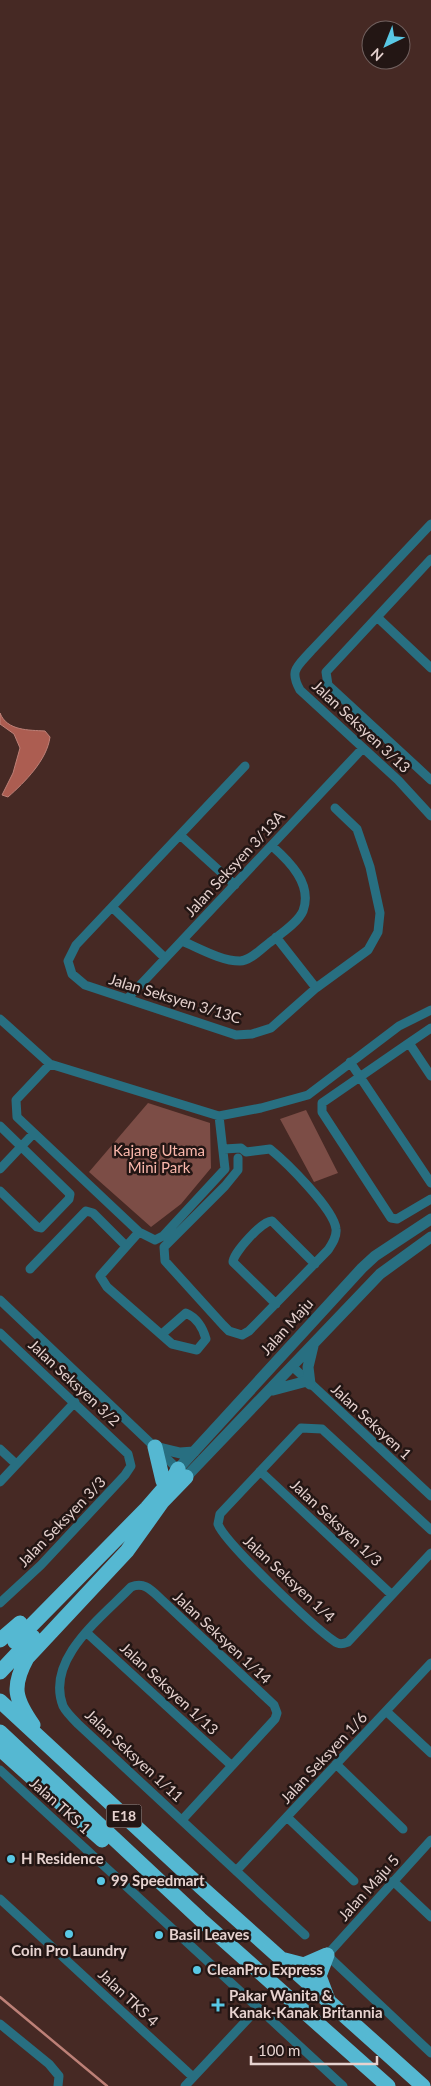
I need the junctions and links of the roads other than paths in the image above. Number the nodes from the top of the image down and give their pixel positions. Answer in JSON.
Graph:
{"nodes":[{"id":1,"x":431,"y":524,"type":"edge"},
{"id":2,"x":431,"y":559,"type":"edge"},
{"id":3,"x":378,"y":617,"type":"junction"},
{"id":4,"x":431,"y":668,"type":"edge"},
{"id":5,"x":363,"y":748,"type":"junction"},
{"id":6,"x":245,"y":766,"type":"dead end"},
{"id":7,"x":431,"y":780,"type":"edge"},
{"id":8,"x":335,"y":808,"type":"dead end"},
{"id":9,"x":431,"y":816,"type":"edge"},
{"id":10,"x":180,"y":835,"type":"junction"},
{"id":11,"x":272,"y":846,"type":"junction"},
{"id":12,"x":235,"y":885,"type":"junction"},
{"id":13,"x":112,"y":907,"type":"junction"},
{"id":14,"x":276,"y":937,"type":"junction"},
{"id":15,"x":182,"y":941,"type":"junction"},
{"id":16,"x":165,"y":958,"type":"junction"},
{"id":17,"x":316,"y":988,"type":"junction"},
{"id":18,"x":128,"y":998,"type":"junction"},
{"id":19,"x":431,"y":1010,"type":"edge"},
{"id":20,"x":0,"y":1018,"type":"edge"},
{"id":21,"x":431,"y":1028,"type":"edge"},
{"id":22,"x":408,"y":1043,"type":"junction"},
{"id":23,"x":350,"y":1062,"type":"junction"},
{"id":24,"x":50,"y":1064,"type":"junction"},
{"id":25,"x":431,"y":1076,"type":"edge"},
{"id":26,"x":360,"y":1078,"type":"junction"},
{"id":27,"x":219,"y":1116,"type":"junction"},
{"id":28,"x":0,"y":1126,"type":"edge"},
{"id":29,"x":34,"y":1132,"type":"junction"},
{"id":30,"x":22,"y":1146,"type":"junction"},
{"id":31,"x":224,"y":1149,"type":"junction"},
{"id":32,"x":246,"y":1152,"type":"junction"},
{"id":33,"x":238,"y":1158,"type":"junction"},
{"id":34,"x":224,"y":1159,"type":"junction"},
{"id":35,"x":0,"y":1169,"type":"edge"},
{"id":36,"x":431,"y":1183,"type":"edge"},
{"id":37,"x":0,"y":1191,"type":"edge"},
{"id":38,"x":431,"y":1199,"type":"edge"},
{"id":39,"x":431,"y":1219,"type":"edge"},
{"id":40,"x":139,"y":1232,"type":"junction"},
{"id":41,"x":431,"y":1237,"type":"edge"},
{"id":42,"x":126,"y":1246,"type":"junction"},
{"id":43,"x":315,"y":1264,"type":"junction"},
{"id":44,"x":30,"y":1269,"type":"dead end"},
{"id":45,"x":0,"y":1300,"type":"edge"},
{"id":46,"x":276,"y":1304,"type":"junction"},
{"id":47,"x":0,"y":1333,"type":"edge"},
{"id":48,"x":162,"y":1334,"type":"junction"},
{"id":49,"x":301,"y":1334,"type":"junction"},
{"id":50,"x":314,"y":1344,"type":"junction"},
{"id":51,"x":293,"y":1367,"type":"junction"},
{"id":52,"x":267,"y":1372,"type":"junction"},
{"id":53,"x":308,"y":1382,"type":"junction"},
{"id":54,"x":270,"y":1392,"type":"junction"},
{"id":55,"x":75,"y":1402,"type":"junction"},
{"id":56,"x":155,"y":1447,"type":"junction"},
{"id":57,"x":0,"y":1449,"type":"edge"},
{"id":58,"x":194,"y":1452,"type":"junction"},
{"id":59,"x":128,"y":1454,"type":"joint"},
{"id":60,"x":16,"y":1464,"type":"junction"},
{"id":61,"x":260,"y":1471,"type":"junction"},
{"id":62,"x":182,"y":1473,"type":"junction"},
{"id":63,"x":163,"y":1480,"type":"junction"},
{"id":64,"x":0,"y":1482,"type":"edge"},
{"id":65,"x":431,"y":1496,"type":"edge"},
{"id":66,"x":162,"y":1502,"type":"junction"},
{"id":67,"x":431,"y":1530,"type":"edge"},
{"id":68,"x":431,"y":1553,"type":"edge"},
{"id":69,"x":145,"y":1585,"type":"joint"},
{"id":70,"x":392,"y":1595,"type":"junction"},
{"id":71,"x":0,"y":1604,"type":"edge"},
{"id":72,"x":87,"y":1633,"type":"junction"},
{"id":73,"x":0,"y":1640,"type":"edge"},
{"id":74,"x":0,"y":1657,"type":"edge"},
{"id":75,"x":431,"y":1663,"type":"edge"},
{"id":76,"x":0,"y":1672,"type":"edge"},
{"id":77,"x":0,"y":1701,"type":"edge"},
{"id":78,"x":386,"y":1711,"type":"junction"},
{"id":79,"x":0,"y":1732,"type":"edge"},
{"id":80,"x":48,"y":1744,"type":"junction"},
{"id":81,"x":0,"y":1749,"type":"edge"},
{"id":82,"x":431,"y":1753,"type":"edge"},
{"id":83,"x":336,"y":1764,"type":"junction"},
{"id":84,"x":232,"y":1766,"type":"junction"},
{"id":85,"x":0,"y":1770,"type":"edge"},
{"id":86,"x":287,"y":1817,"type":"junction"},
{"id":87,"x":182,"y":1820,"type":"junction"},
{"id":88,"x":403,"y":1829,"type":"dead end"},
{"id":89,"x":431,"y":1840,"type":"edge"},
{"id":90,"x":236,"y":1871,"type":"junction"},
{"id":91,"x":354,"y":1881,"type":"dead end"},
{"id":92,"x":393,"y":1882,"type":"junction"},
{"id":93,"x":0,"y":1900,"type":"edge"},
{"id":94,"x":431,"y":1917,"type":"edge"},
{"id":95,"x":200,"y":1919,"type":"junction"},
{"id":96,"x":304,"y":1935,"type":"dead end"},
{"id":97,"x":327,"y":1955,"type":"junction"},
{"id":98,"x":280,"y":1959,"type":"junction"},
{"id":99,"x":328,"y":2003,"type":"junction"},
{"id":100,"x":258,"y":2008,"type":"junction"},
{"id":101,"x":0,"y":2024,"type":"edge"},
{"id":102,"x":431,"y":2053,"type":"edge"},
{"id":103,"x":193,"y":2077,"type":"junction"},
{"id":104,"x":58,"y":2086,"type":"edge"},
{"id":105,"x":185,"y":2086,"type":"edge"},
{"id":106,"x":343,"y":2086,"type":"edge"},
{"id":107,"x":388,"y":2086,"type":"edge"},
{"id":108,"x":423,"y":2086,"type":"edge"}],
"edges":[{"from":1,"to":5,"type":"street","name":"Jalan Seksyen 3/13"},
{"from":2,"to":3,"type":"street"},
{"from":3,"to":4,"type":"street"},
{"from":3,"to":7,"type":"street"},
{"from":5,"to":9,"type":"street","name":"Jalan Seksyen 3/13"},
{"from":5,"to":11,"type":"street","name":"Jalan Seksyen 3/13A"},
{"from":6,"to":10,"type":"street","name":"Jalan Seksyen 3/13C"},
{"from":8,"to":17,"type":"street","name":"Jalan Seksyen 3/13C"},
{"from":10,"to":12,"type":"street"},
{"from":10,"to":13,"type":"street","name":"Jalan Seksyen 3/13C"},
{"from":11,"to":12,"type":"street","name":"Jalan Seksyen 3/13A"},
{"from":11,"to":14,"type":"street"},
{"from":12,"to":15,"type":"street","name":"Jalan Seksyen 3/13A"},
{"from":13,"to":16,"type":"street"},
{"from":13,"to":18,"type":"street","name":"Jalan Seksyen 3/13C"},
{"from":14,"to":15,"type":"street"},
{"from":14,"to":17,"type":"street"},
{"from":15,"to":16,"type":"street","name":"Jalan Seksyen 3/13A"},
{"from":16,"to":18,"type":"street","name":"Jalan Seksyen 3/13A"},
{"from":17,"to":18,"type":"street","name":"Jalan Seksyen 3/13C"},
{"from":19,"to":23,"type":"street"},
{"from":20,"to":24,"type":"street"},
{"from":21,"to":22,"type":"street"},
{"from":22,"to":25,"type":"street"},
{"from":22,"to":26,"type":"street"},
{"from":23,"to":26,"type":"street"},
{"from":23,"to":27,"type":"street"},
{"from":24,"to":27,"type":"street"},
{"from":24,"to":29,"type":"street"},
{"from":26,"to":36,"type":"street"},
{"from":26,"to":38,"type":"street"},
{"from":27,"to":31,"type":"street"},
{"from":28,"to":30,"type":"street"},
{"from":29,"to":30,"type":"street"},
{"from":29,"to":40,"type":"street"},
{"from":30,"to":35,"type":"street"},
{"from":30,"to":37,"type":"street"},
{"from":31,"to":32,"type":"street"},
{"from":31,"to":34,"type":"street"},
{"from":32,"to":33,"type":"street"},
{"from":32,"to":43,"type":"street"},
{"from":33,"to":34,"type":"street"},
{"from":33,"to":46,"type":"street"},
{"from":34,"to":40,"type":"street"},
{"from":39,"to":49,"type":"street","name":"Jalan Maju"},
{"from":40,"to":42,"type":"street"},
{"from":41,"to":50,"type":"street","name":"Jalan Maju"},
{"from":42,"to":44,"type":"street"},
{"from":42,"to":48,"type":"street"},
{"from":43,"to":46,"type":"street"},
{"from":43,"to":46,"type":"street"},
{"from":45,"to":56,"type":"street"},
{"from":47,"to":55,"type":"street","name":"Jalan Seksyen 3/2"},
{"from":48,"to":48,"type":"street"},
{"from":49,"to":51,"type":"street"},
{"from":49,"to":52,"type":"street","name":"Jalan Maju"},
{"from":50,"to":51,"type":"street","name":"Jalan Maju"},
{"from":50,"to":53,"type":"street"},
{"from":51,"to":52,"type":"street"},
{"from":51,"to":53,"type":"street","name":"Jalan Seksyen 1"},
{"from":51,"to":54,"type":"street","name":"Jalan Maju"},
{"from":52,"to":58,"type":"street","name":"Jalan Maju"},
{"from":53,"to":54,"type":"street"},
{"from":53,"to":65,"type":"street","name":"Jalan Seksyen 1"},
{"from":54,"to":62,"type":"street","name":"Jalan Maju"},
{"from":55,"to":59,"type":"street","name":"Jalan Seksyen 3/2"},
{"from":55,"to":60,"type":"street"},
{"from":56,"to":58,"type":"street"},
{"from":56,"to":62,"type":"street"},
{"from":56,"to":63,"type":"highway"},
{"from":57,"to":60,"type":"street"},
{"from":58,"to":62,"type":"street","name":"Jalan Maju"},
{"from":59,"to":71,"type":"street","name":"Jalan Seksyen 3/3"},
{"from":60,"to":64,"type":"street"},
{"from":61,"to":67,"type":"street"},
{"from":61,"to":70,"type":"street","name":"Jalan Seksyen 1/3"},
{"from":61,"to":70,"type":"street","name":"Jalan Seksyen 1/4"},
{"from":62,"to":63,"type":"highway"},
{"from":62,"to":66,"type":"highway"},
{"from":62,"to":74,"type":"highway"},
{"from":63,"to":73,"type":"highway"},
{"from":66,"to":76,"type":"highway"},
{"from":66,"to":80,"type":"highway"},
{"from":68,"to":70,"type":"street"},
{"from":69,"to":72,"type":"street","name":"Jalan Seksyen 1/11"},
{"from":69,"to":84,"type":"street","name":"Jalan Seksyen 1/14"},
{"from":72,"to":84,"type":"street","name":"Jalan Seksyen 1/13"},
{"from":72,"to":87,"type":"street","name":"Jalan Seksyen 1/11"},
{"from":75,"to":78,"type":"street","name":"Jalan Seksyen 1/6"},
{"from":77,"to":80,"type":"highway","number":"E18"},
{"from":78,"to":82,"type":"street"},
{"from":78,"to":83,"type":"street","name":"Jalan Seksyen 1/6"},
{"from":79,"to":95,"type":"highway","number":"E18"},
{"from":80,"to":98,"type":"highway","number":"E18"},
{"from":81,"to":95,"type":"highway"},
{"from":83,"to":86,"type":"street","name":"Jalan Seksyen 1/6"},
{"from":83,"to":88,"type":"street"},
{"from":84,"to":87,"type":"street"},
{"from":85,"to":100,"type":"street","name":"Jalan TKS 1"},
{"from":86,"to":90,"type":"street","name":"Jalan Seksyen 1/6"},
{"from":86,"to":91,"type":"street"},
{"from":87,"to":90,"type":"street","name":"Jalan Seksyen 1/11"},
{"from":89,"to":92,"type":"street","name":"Jalan Maju 5"},
{"from":90,"to":96,"type":"street","name":"Jalan Seksyen 1/11"},
{"from":92,"to":94,"type":"street"},
{"from":92,"to":97,"type":"street","name":"Jalan Maju 5"},
{"from":93,"to":103,"type":"street","name":"Jalan TKS 4"},
{"from":95,"to":107,"type":"highway","number":"E18"},
{"from":97,"to":98,"type":"highway"},
{"from":97,"to":99,"type":"highway"},
{"from":97,"to":102,"type":"street"},
{"from":98,"to":99,"type":"highway","number":"E18"},
{"from":99,"to":108,"type":"highway","number":"E18"},
{"from":100,"to":103,"type":"street"},
{"from":100,"to":106,"type":"street","name":"Jalan TKS 1"},
{"from":101,"to":104,"type":"street"},
{"from":103,"to":105,"type":"street"}]}
